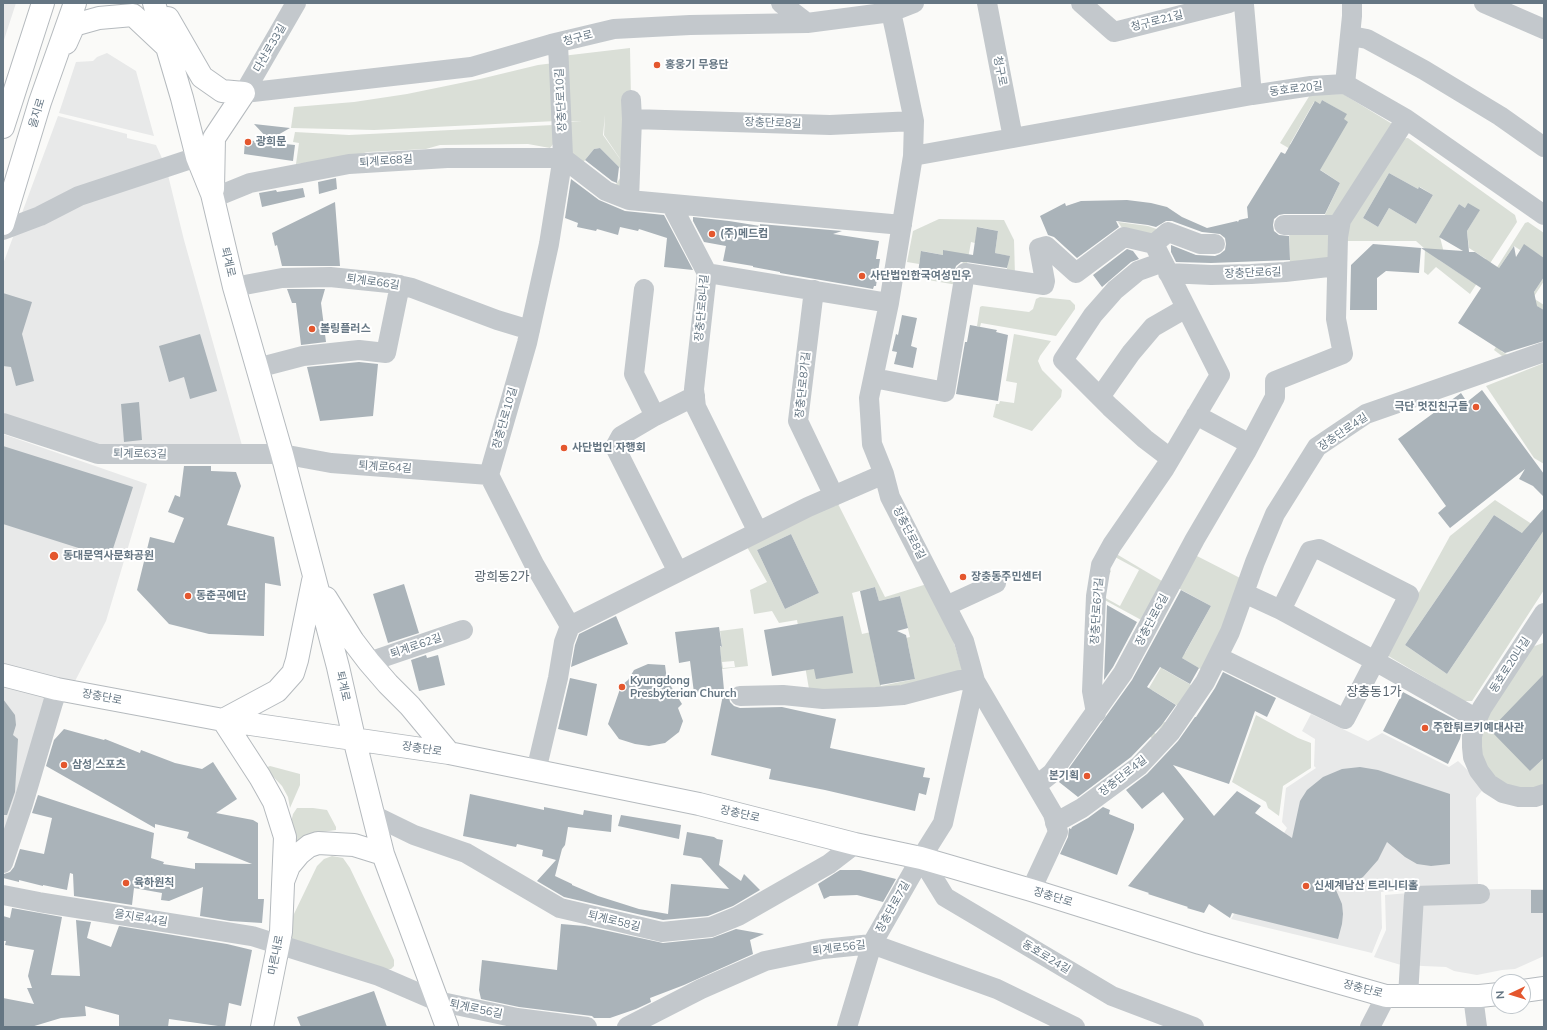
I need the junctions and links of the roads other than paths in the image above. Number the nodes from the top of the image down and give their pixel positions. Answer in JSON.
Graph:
{"nodes":[{"id":1,"x":43,"y":3,"type":"edge"},
{"id":2,"x":75,"y":3,"type":"edge"},
{"id":3,"x":154,"y":3,"type":"edge"},
{"id":4,"x":160,"y":3,"type":"edge"},
{"id":5,"x":296,"y":3,"type":"edge"},
{"id":6,"x":781,"y":3,"type":"edge"},
{"id":7,"x":914,"y":3,"type":"edge"},
{"id":8,"x":987,"y":3,"type":"edge"},
{"id":9,"x":1229,"y":3,"type":"edge"},
{"id":10,"x":1242,"y":3,"type":"edge"},
{"id":11,"x":1352,"y":3,"type":"edge"},
{"id":12,"x":1484,"y":3,"type":"edge"},
{"id":13,"x":1091,"y":6,"type":"edge"},
{"id":14,"x":889,"y":8,"type":"edge"},
{"id":15,"x":806,"y":23,"type":"junction"},
{"id":16,"x":1544,"y":29,"type":"edge"},
{"id":17,"x":1351,"y":36,"type":"junction"},
{"id":18,"x":558,"y":44,"type":"junction"},
{"id":19,"x":167,"y":47,"type":"junction"},
{"id":20,"x":1345,"y":84,"type":"junction"},
{"id":21,"x":244,"y":93,"type":"junction"},
{"id":22,"x":1252,"y":95,"type":"junction"},
{"id":23,"x":40,"y":102,"type":"junction"},
{"id":24,"x":1406,"y":119,"type":"junction"},
{"id":25,"x":914,"y":121,"type":"junction"},
{"id":26,"x":3,"y":126,"type":"edge"},
{"id":27,"x":1013,"y":138,"type":"junction"},
{"id":28,"x":1544,"y":147,"type":"edge"},
{"id":29,"x":913,"y":156,"type":"junction"},
{"id":30,"x":197,"y":157,"type":"junction"},
{"id":31,"x":563,"y":158,"type":"junction"},
{"id":32,"x":7,"y":194,"type":"edge"},
{"id":33,"x":213,"y":196,"type":"junction"},
{"id":34,"x":629,"y":200,"type":"junction"},
{"id":35,"x":671,"y":204,"type":"junction"},
{"id":36,"x":1544,"y":215,"type":"edge"},
{"id":37,"x":3,"y":224,"type":"edge"},
{"id":38,"x":902,"y":225,"type":"junction"},
{"id":39,"x":1284,"y":225,"type":"dead end"},
{"id":40,"x":1340,"y":225,"type":"junction"},
{"id":41,"x":3,"y":230,"type":"edge"},
{"id":42,"x":1154,"y":244,"type":"junction"},
{"id":43,"x":1216,"y":244,"type":"dead end"},
{"id":44,"x":1337,"y":266,"type":"junction"},
{"id":45,"x":1166,"y":268,"type":"junction"},
{"id":46,"x":707,"y":273,"type":"junction"},
{"id":47,"x":400,"y":285,"type":"junction"},
{"id":48,"x":234,"y":287,"type":"junction"},
{"id":49,"x":644,"y":289,"type":"dead end"},
{"id":50,"x":814,"y":290,"type":"junction"},
{"id":51,"x":889,"y":303,"type":"junction"},
{"id":52,"x":1186,"y":308,"type":"junction"},
{"id":53,"x":530,"y":330,"type":"junction"},
{"id":54,"x":1544,"y":352,"type":"edge"},
{"id":55,"x":257,"y":368,"type":"junction"},
{"id":56,"x":874,"y":378,"type":"junction"},
{"id":57,"x":695,"y":396,"type":"junction"},
{"id":58,"x":1100,"y":397,"type":"junction"},
{"id":59,"x":1196,"y":415,"type":"junction"},
{"id":60,"x":655,"y":416,"type":"junction"},
{"id":61,"x":3,"y":423,"type":"edge"},
{"id":62,"x":1250,"y":444,"type":"junction"},
{"id":63,"x":282,"y":454,"type":"junction"},
{"id":64,"x":1170,"y":458,"type":"junction"},
{"id":65,"x":884,"y":474,"type":"junction"},
{"id":66,"x":489,"y":475,"type":"junction"},
{"id":67,"x":834,"y":496,"type":"junction"},
{"id":68,"x":758,"y":532,"type":"junction"},
{"id":69,"x":678,"y":572,"type":"junction"},
{"id":70,"x":314,"y":578,"type":"junction"},
{"id":71,"x":996,"y":583,"type":"dead end"},
{"id":72,"x":1244,"y":593,"type":"junction"},
{"id":73,"x":946,"y":606,"type":"junction"},
{"id":74,"x":1281,"y":610,"type":"junction"},
{"id":75,"x":1541,"y":624,"type":"edge"},
{"id":76,"x":570,"y":626,"type":"junction"},
{"id":77,"x":463,"y":630,"type":"dead end"},
{"id":78,"x":1218,"y":657,"type":"junction"},
{"id":79,"x":1375,"y":661,"type":"junction"},
{"id":80,"x":369,"y":662,"type":"junction"},
{"id":81,"x":6,"y":675,"type":"edge"},
{"id":82,"x":975,"y":681,"type":"junction"},
{"id":83,"x":57,"y":689,"type":"junction"},
{"id":84,"x":740,"y":696,"type":"dead end"},
{"id":85,"x":1096,"y":712,"type":"junction"},
{"id":86,"x":1477,"y":719,"type":"junction"},
{"id":87,"x":223,"y":720,"type":"junction"},
{"id":88,"x":354,"y":738,"type":"junction"},
{"id":89,"x":449,"y":753,"type":"junction"},
{"id":90,"x":536,"y":771,"type":"junction"},
{"id":91,"x":1037,"y":785,"type":"junction"},
{"id":92,"x":1544,"y":794,"type":"edge"},
{"id":93,"x":373,"y":815,"type":"junction"},
{"id":94,"x":1055,"y":823,"type":"junction"},
{"id":95,"x":855,"y":844,"type":"junction"},
{"id":96,"x":383,"y":854,"type":"junction"},
{"id":97,"x":921,"y":858,"type":"junction"},
{"id":98,"x":3,"y":862,"type":"edge"},
{"id":99,"x":283,"y":882,"type":"junction"},
{"id":100,"x":1031,"y":890,"type":"junction"},
{"id":101,"x":1480,"y":894,"type":"dead end"},
{"id":102,"x":3,"y":895,"type":"edge"},
{"id":103,"x":278,"y":944,"type":"junction"},
{"id":104,"x":872,"y":944,"type":"junction"},
{"id":105,"x":1544,"y":988,"type":"edge"},
{"id":106,"x":1531,"y":990,"type":"edge"},
{"id":107,"x":1491,"y":995,"type":"edge"},
{"id":108,"x":1386,"y":996,"type":"junction"},
{"id":109,"x":1408,"y":996,"type":"junction"},
{"id":110,"x":1473,"y":996,"type":"junction"},
{"id":111,"x":438,"y":1001,"type":"junction"},
{"id":112,"x":262,"y":1027,"type":"edge"},
{"id":113,"x":447,"y":1027,"type":"edge"},
{"id":114,"x":587,"y":1027,"type":"edge"},
{"id":115,"x":626,"y":1027,"type":"edge"},
{"id":116,"x":847,"y":1027,"type":"edge"},
{"id":117,"x":1075,"y":1027,"type":"edge"},
{"id":118,"x":1194,"y":1027,"type":"edge"},
{"id":119,"x":1370,"y":1027,"type":"edge"},
{"id":120,"x":1476,"y":1027,"type":"edge"}],
"edges":[{"from":1,"to":26,"type":"main road"},
{"from":2,"to":23,"type":"main road","name":"을지로"},
{"from":3,"to":19,"type":"main road","name":"퇴계로"},
{"from":4,"to":21,"type":"main road"},
{"from":5,"to":21,"type":"street","name":"다산로33길"},
{"from":6,"to":15,"type":"street"},
{"from":7,"to":14,"type":"street","name":"청구로"},
{"from":8,"to":27,"type":"street","name":"청구로"},
{"from":9,"to":13,"type":"street","name":"청구로21길"},
{"from":10,"to":22,"type":"street"},
{"from":11,"to":17,"type":"street"},
{"from":12,"to":16,"type":"street"},
{"from":14,"to":15,"type":"street","name":"청구로"},
{"from":14,"to":25,"type":"street","name":"장충단로8길"},
{"from":15,"to":18,"type":"street","name":"청구로"},
{"from":17,"to":20,"type":"street"},
{"from":17,"to":28,"type":"street"},
{"from":18,"to":21,"type":"street","name":"청구로"},
{"from":18,"to":31,"type":"street","name":"장충단로10길"},
{"from":19,"to":23,"type":"main road"},
{"from":19,"to":30,"type":"main road","name":"퇴계로"},
{"from":20,"to":22,"type":"street","name":"동호로20길"},
{"from":20,"to":24,"type":"street"},
{"from":21,"to":33,"type":"main road"},
{"from":22,"to":27,"type":"street","name":"동호로20길"},
{"from":23,"to":32,"type":"main road","name":"을지로"},
{"from":24,"to":36,"type":"street"},
{"from":24,"to":40,"type":"street","name":"장충단로6길"},
{"from":25,"to":29,"type":"street","name":"장충단로8길"},
{"from":25,"to":34,"type":"street","name":"장충단로8길"},
{"from":27,"to":29,"type":"street","name":"동호로20길"},
{"from":29,"to":38,"type":"street","name":"장충단로8길"},
{"from":30,"to":33,"type":"main road","name":"퇴계로"},
{"from":30,"to":41,"type":"street"},
{"from":31,"to":33,"type":"street","name":"퇴계로68길"},
{"from":31,"to":34,"type":"street"},
{"from":31,"to":53,"type":"street","name":"장충단로10길"},
{"from":32,"to":37,"type":"main road","name":"을지로"},
{"from":33,"to":48,"type":"main road","name":"퇴계로"},
{"from":34,"to":35,"type":"street"},
{"from":35,"to":38,"type":"street"},
{"from":35,"to":46,"type":"street","name":"장충단로8나길"},
{"from":38,"to":51,"type":"street","name":"장충단로8길"},
{"from":39,"to":40,"type":"street"},
{"from":40,"to":44,"type":"street","name":"장충단로6길"},
{"from":42,"to":43,"type":"street"},
{"from":42,"to":45,"type":"street","name":"장충단로6가길"},
{"from":42,"to":56,"type":"street"},
{"from":44,"to":45,"type":"street","name":"장충단로6길"},
{"from":44,"to":62,"type":"street","name":"장충단로6길"},
{"from":45,"to":52,"type":"street","name":"장충단로6가길"},
{"from":45,"to":58,"type":"street"},
{"from":46,"to":50,"type":"street"},
{"from":46,"to":57,"type":"street","name":"장충단로8나길"},
{"from":47,"to":48,"type":"street","name":"퇴계로66길"},
{"from":47,"to":53,"type":"street","name":"퇴계로66길"},
{"from":47,"to":55,"type":"street"},
{"from":48,"to":55,"type":"main road","name":"퇴계로"},
{"from":49,"to":60,"type":"street"},
{"from":50,"to":51,"type":"street"},
{"from":50,"to":67,"type":"street","name":"장충단로8가길"},
{"from":51,"to":56,"type":"street","name":"장충단로8길"},
{"from":52,"to":58,"type":"street"},
{"from":52,"to":59,"type":"street","name":"장충단로6가길"},
{"from":53,"to":66,"type":"street","name":"장충단로10길"},
{"from":54,"to":72,"type":"street","name":"장충단로4길"},
{"from":55,"to":63,"type":"main road","name":"퇴계로"},
{"from":56,"to":65,"type":"street","name":"장충단로8길"},
{"from":57,"to":60,"type":"street"},
{"from":57,"to":68,"type":"street","name":"장충단로8나길"},
{"from":58,"to":64,"type":"street"},
{"from":59,"to":62,"type":"street"},
{"from":59,"to":64,"type":"street","name":"장충단로6가길"},
{"from":60,"to":69,"type":"street"},
{"from":61,"to":63,"type":"street","name":"퇴계로63길"},
{"from":62,"to":85,"type":"street","name":"장충단로6길"},
{"from":63,"to":66,"type":"street","name":"퇴계로64길"},
{"from":63,"to":70,"type":"main road","name":"퇴계로"},
{"from":64,"to":85,"type":"street","name":"장충단로6가길"},
{"from":65,"to":67,"type":"street"},
{"from":65,"to":73,"type":"street","name":"장충단로8길"},
{"from":66,"to":76,"type":"street"},
{"from":67,"to":68,"type":"street"},
{"from":68,"to":69,"type":"street"},
{"from":69,"to":76,"type":"street"},
{"from":70,"to":80,"type":"main road"},
{"from":70,"to":87,"type":"main road"},
{"from":70,"to":88,"type":"main road","name":"퇴계로"},
{"from":71,"to":73,"type":"street"},
{"from":72,"to":74,"type":"street"},
{"from":72,"to":78,"type":"street","name":"장충단로4길"},
{"from":73,"to":82,"type":"street","name":"장충단로8길"},
{"from":74,"to":79,"type":"street"},
{"from":74,"to":79,"type":"street"},
{"from":75,"to":86,"type":"street","name":"동호로20나길"},
{"from":76,"to":90,"type":"street"},
{"from":77,"to":80,"type":"street","name":"퇴계로62길"},
{"from":78,"to":79,"type":"street"},
{"from":78,"to":94,"type":"street","name":"장충단로4길"},
{"from":79,"to":86,"type":"street"},
{"from":80,"to":89,"type":"main road"},
{"from":81,"to":83,"type":"main road","name":"장충단로"},
{"from":82,"to":84,"type":"street"},
{"from":82,"to":91,"type":"street","name":"장충단로8길"},
{"from":82,"to":97,"type":"street","name":"장충단로8길"},
{"from":83,"to":87,"type":"main road","name":"장충단로"},
{"from":83,"to":98,"type":"street"},
{"from":85,"to":91,"type":"street","name":"장충단로6길"},
{"from":86,"to":92,"type":"street","name":"동호로20나길"},
{"from":87,"to":88,"type":"main road","name":"장충단로"},
{"from":87,"to":99,"type":"main road","name":"마른내로"},
{"from":88,"to":89,"type":"main road","name":"장충단로"},
{"from":88,"to":93,"type":"main road","name":"퇴계로"},
{"from":89,"to":90,"type":"main road","name":"장충단로"},
{"from":90,"to":95,"type":"main road","name":"장충단로"},
{"from":91,"to":94,"type":"street","name":"장충단로8길"},
{"from":93,"to":95,"type":"street","name":"퇴계로58길"},
{"from":93,"to":96,"type":"main road","name":"퇴계로"},
{"from":94,"to":100,"type":"street","name":"장충단로8길"},
{"from":95,"to":97,"type":"main road","name":"장충단로"},
{"from":96,"to":99,"type":"main road"},
{"from":96,"to":111,"type":"main road","name":"퇴계로"},
{"from":97,"to":100,"type":"main road","name":"장충단로"},
{"from":97,"to":104,"type":"street","name":"장충단로7길"},
{"from":97,"to":118,"type":"street","name":"동호로24길"},
{"from":99,"to":103,"type":"main road","name":"마른내로"},
{"from":100,"to":108,"type":"main road","name":"장충단로"},
{"from":101,"to":109,"type":"street"},
{"from":102,"to":103,"type":"street","name":"을지로44길"},
{"from":103,"to":111,"type":"street"},
{"from":103,"to":112,"type":"main road","name":"마른내로"},
{"from":104,"to":115,"type":"street","name":"퇴계로56길"},
{"from":104,"to":116,"type":"street","name":"장충단로7길"},
{"from":104,"to":117,"type":"street","name":"퇴계로56길"},
{"from":105,"to":106,"type":"main road"},
{"from":107,"to":110,"type":"main road","name":"장충단로"},
{"from":108,"to":109,"type":"main road","name":"장충단로"},
{"from":108,"to":119,"type":"street"},
{"from":109,"to":110,"type":"main road","name":"장충단로"},
{"from":110,"to":120,"type":"street"},
{"from":111,"to":113,"type":"main road","name":"퇴계로"},
{"from":111,"to":114,"type":"street","name":"퇴계로56길"}]}
